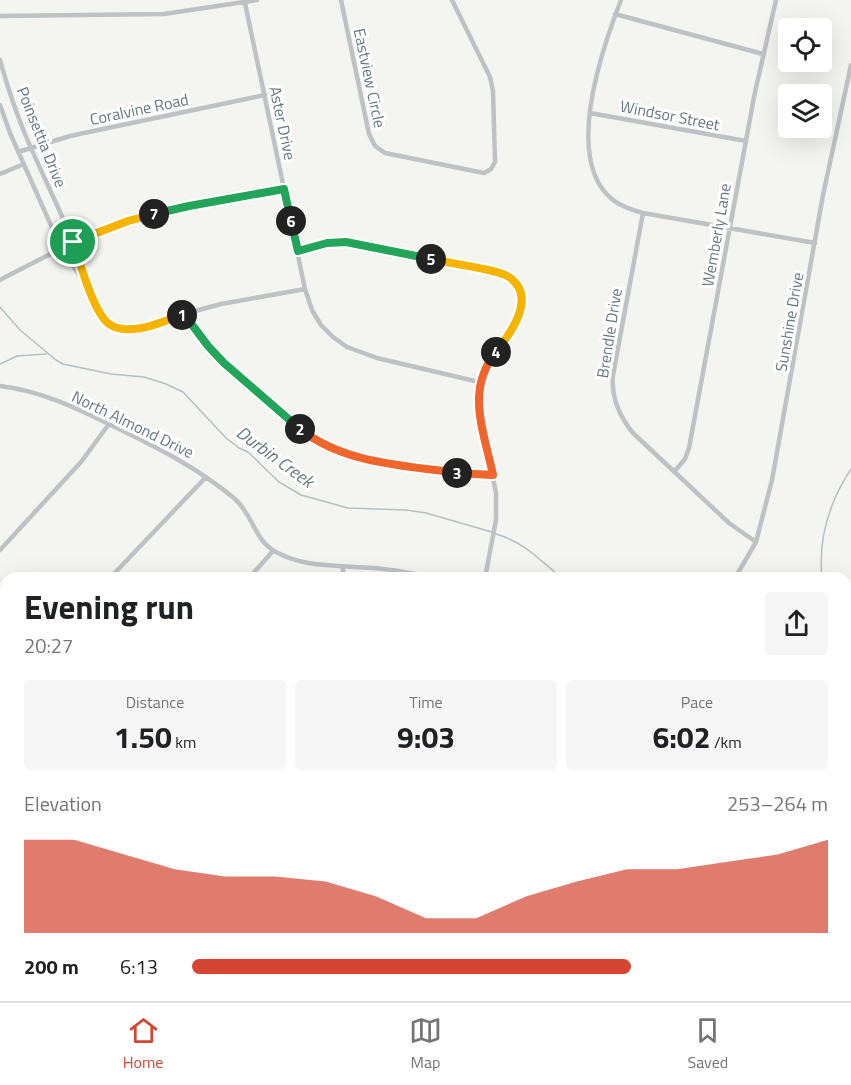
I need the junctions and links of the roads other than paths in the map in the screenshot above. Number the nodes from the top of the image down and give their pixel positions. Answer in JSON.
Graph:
{"nodes":[{"id":1,"x":257,"y":0,"type":"edge"},
{"id":2,"x":341,"y":0,"type":"edge"},
{"id":3,"x":452,"y":0,"type":"edge"},
{"id":4,"x":621,"y":0,"type":"edge"},
{"id":5,"x":776,"y":0,"type":"edge"},
{"id":6,"x":223,"y":3,"type":"edge"},
{"id":7,"x":245,"y":3,"type":"junction"},
{"id":8,"x":615,"y":15,"type":"junction"},
{"id":9,"x":0,"y":16,"type":"edge"},
{"id":10,"x":763,"y":54,"type":"junction"},
{"id":11,"x":0,"y":60,"type":"edge"},
{"id":12,"x":851,"y":65,"type":"edge"},
{"id":13,"x":265,"y":95,"type":"junction"},
{"id":14,"x":0,"y":105,"type":"edge"},
{"id":15,"x":590,"y":113,"type":"junction"},
{"id":16,"x":746,"y":141,"type":"junction"},
{"id":17,"x":31,"y":148,"type":"junction"},
{"id":18,"x":18,"y":152,"type":"junction"},
{"id":19,"x":24,"y":164,"type":"junction"},
{"id":20,"x":0,"y":174,"type":"edge"},
{"id":21,"x":284,"y":189,"type":"junction"},
{"id":22,"x":643,"y":213,"type":"junction"},
{"id":23,"x":730,"y":228,"type":"junction"},
{"id":24,"x":73,"y":242,"type":"junction"},
{"id":25,"x":815,"y":243,"type":"junction"},
{"id":26,"x":61,"y":248,"type":"junction"},
{"id":27,"x":298,"y":251,"type":"junction"},
{"id":28,"x":0,"y":279,"type":"edge"},
{"id":29,"x":305,"y":289,"type":"junction"},
{"id":30,"x":89,"y":290,"type":"junction"},
{"id":31,"x":184,"y":314,"type":"junction"},
{"id":32,"x":479,"y":382,"type":"junction"},
{"id":33,"x":0,"y":386,"type":"edge"},
{"id":34,"x":109,"y":424,"type":"junction"},
{"id":35,"x":674,"y":472,"type":"junction"},
{"id":36,"x":493,"y":475,"type":"junction"},
{"id":37,"x":206,"y":477,"type":"junction"},
{"id":38,"x":756,"y":542,"type":"junction"},
{"id":39,"x":0,"y":550,"type":"edge"},
{"id":40,"x":273,"y":551,"type":"junction"},
{"id":41,"x":343,"y":566,"type":"junction"},
{"id":42,"x":116,"y":572,"type":"edge"},
{"id":43,"x":254,"y":572,"type":"edge"},
{"id":44,"x":344,"y":572,"type":"edge"},
{"id":45,"x":405,"y":572,"type":"edge"},
{"id":46,"x":486,"y":572,"type":"edge"},
{"id":47,"x":738,"y":572,"type":"edge"}],
"edges":[{"from":1,"to":7,"type":"street"},
{"from":2,"to":3,"type":"street","name":"Eastview Circle"},
{"from":4,"to":8,"type":"street"},
{"from":5,"to":10,"type":"street","name":"Wemberly Lane"},
{"from":6,"to":7,"type":"street"},
{"from":6,"to":9,"type":"street"},
{"from":7,"to":13,"type":"street","name":"Aster Drive"},
{"from":8,"to":10,"type":"street"},
{"from":8,"to":15,"type":"street"},
{"from":10,"to":16,"type":"street","name":"Wemberly Lane"},
{"from":11,"to":17,"type":"street","name":"Poinsettia Drive"},
{"from":12,"to":25,"type":"street","name":"Sunshine Drive"},
{"from":13,"to":17,"type":"street","name":"Coralvine Road"},
{"from":13,"to":21,"type":"street","name":"Aster Drive"},
{"from":14,"to":18,"type":"street","name":"Poinsettia Drive"},
{"from":15,"to":16,"type":"street","name":"Windsor Street"},
{"from":15,"to":22,"type":"street"},
{"from":16,"to":23,"type":"street","name":"Wemberly Lane"},
{"from":17,"to":18,"type":"street","name":"Coralvine Road"},
{"from":17,"to":24,"type":"street","name":"Poinsettia Drive"},
{"from":18,"to":19,"type":"street","name":"Poinsettia Drive"},
{"from":19,"to":20,"type":"street"},
{"from":19,"to":26,"type":"street","name":"Poinsettia Drive"},
{"from":21,"to":24,"type":"street"},
{"from":21,"to":27,"type":"street","name":"Aster Drive"},
{"from":22,"to":23,"type":"street"},
{"from":22,"to":35,"type":"street","name":"Brendle Drive"},
{"from":23,"to":25,"type":"street"},
{"from":23,"to":35,"type":"street","name":"Wemberly Lane"},
{"from":24,"to":26,"type":"street"},
{"from":24,"to":30,"type":"street","name":"Poinsettia Drive"},
{"from":25,"to":38,"type":"street","name":"Sunshine Drive"},
{"from":26,"to":28,"type":"street"},
{"from":26,"to":30,"type":"street","name":"Poinsettia Drive"},
{"from":27,"to":29,"type":"street","name":"Aster Drive"},
{"from":27,"to":32,"type":"street"},
{"from":29,"to":31,"type":"street","name":"Poinsettia Drive"},
{"from":29,"to":32,"type":"street","name":"Aster Drive"},
{"from":30,"to":31,"type":"street","name":"Poinsettia Drive"},
{"from":31,"to":36,"type":"street"},
{"from":32,"to":36,"type":"street"},
{"from":33,"to":34,"type":"street","name":"North Almond Drive"},
{"from":34,"to":37,"type":"street","name":"North Almond Drive"},
{"from":34,"to":39,"type":"street"},
{"from":35,"to":38,"type":"street","name":"Brendle Drive"},
{"from":36,"to":46,"type":"street"},
{"from":37,"to":40,"type":"street","name":"North Almond Drive"},
{"from":37,"to":42,"type":"street"},
{"from":38,"to":47,"type":"street","name":"Sunshine Drive"},
{"from":40,"to":41,"type":"street","name":"North Almond Drive"},
{"from":40,"to":43,"type":"street"},
{"from":41,"to":44,"type":"street"},
{"from":41,"to":45,"type":"street","name":"North Almond Drive"}]}
